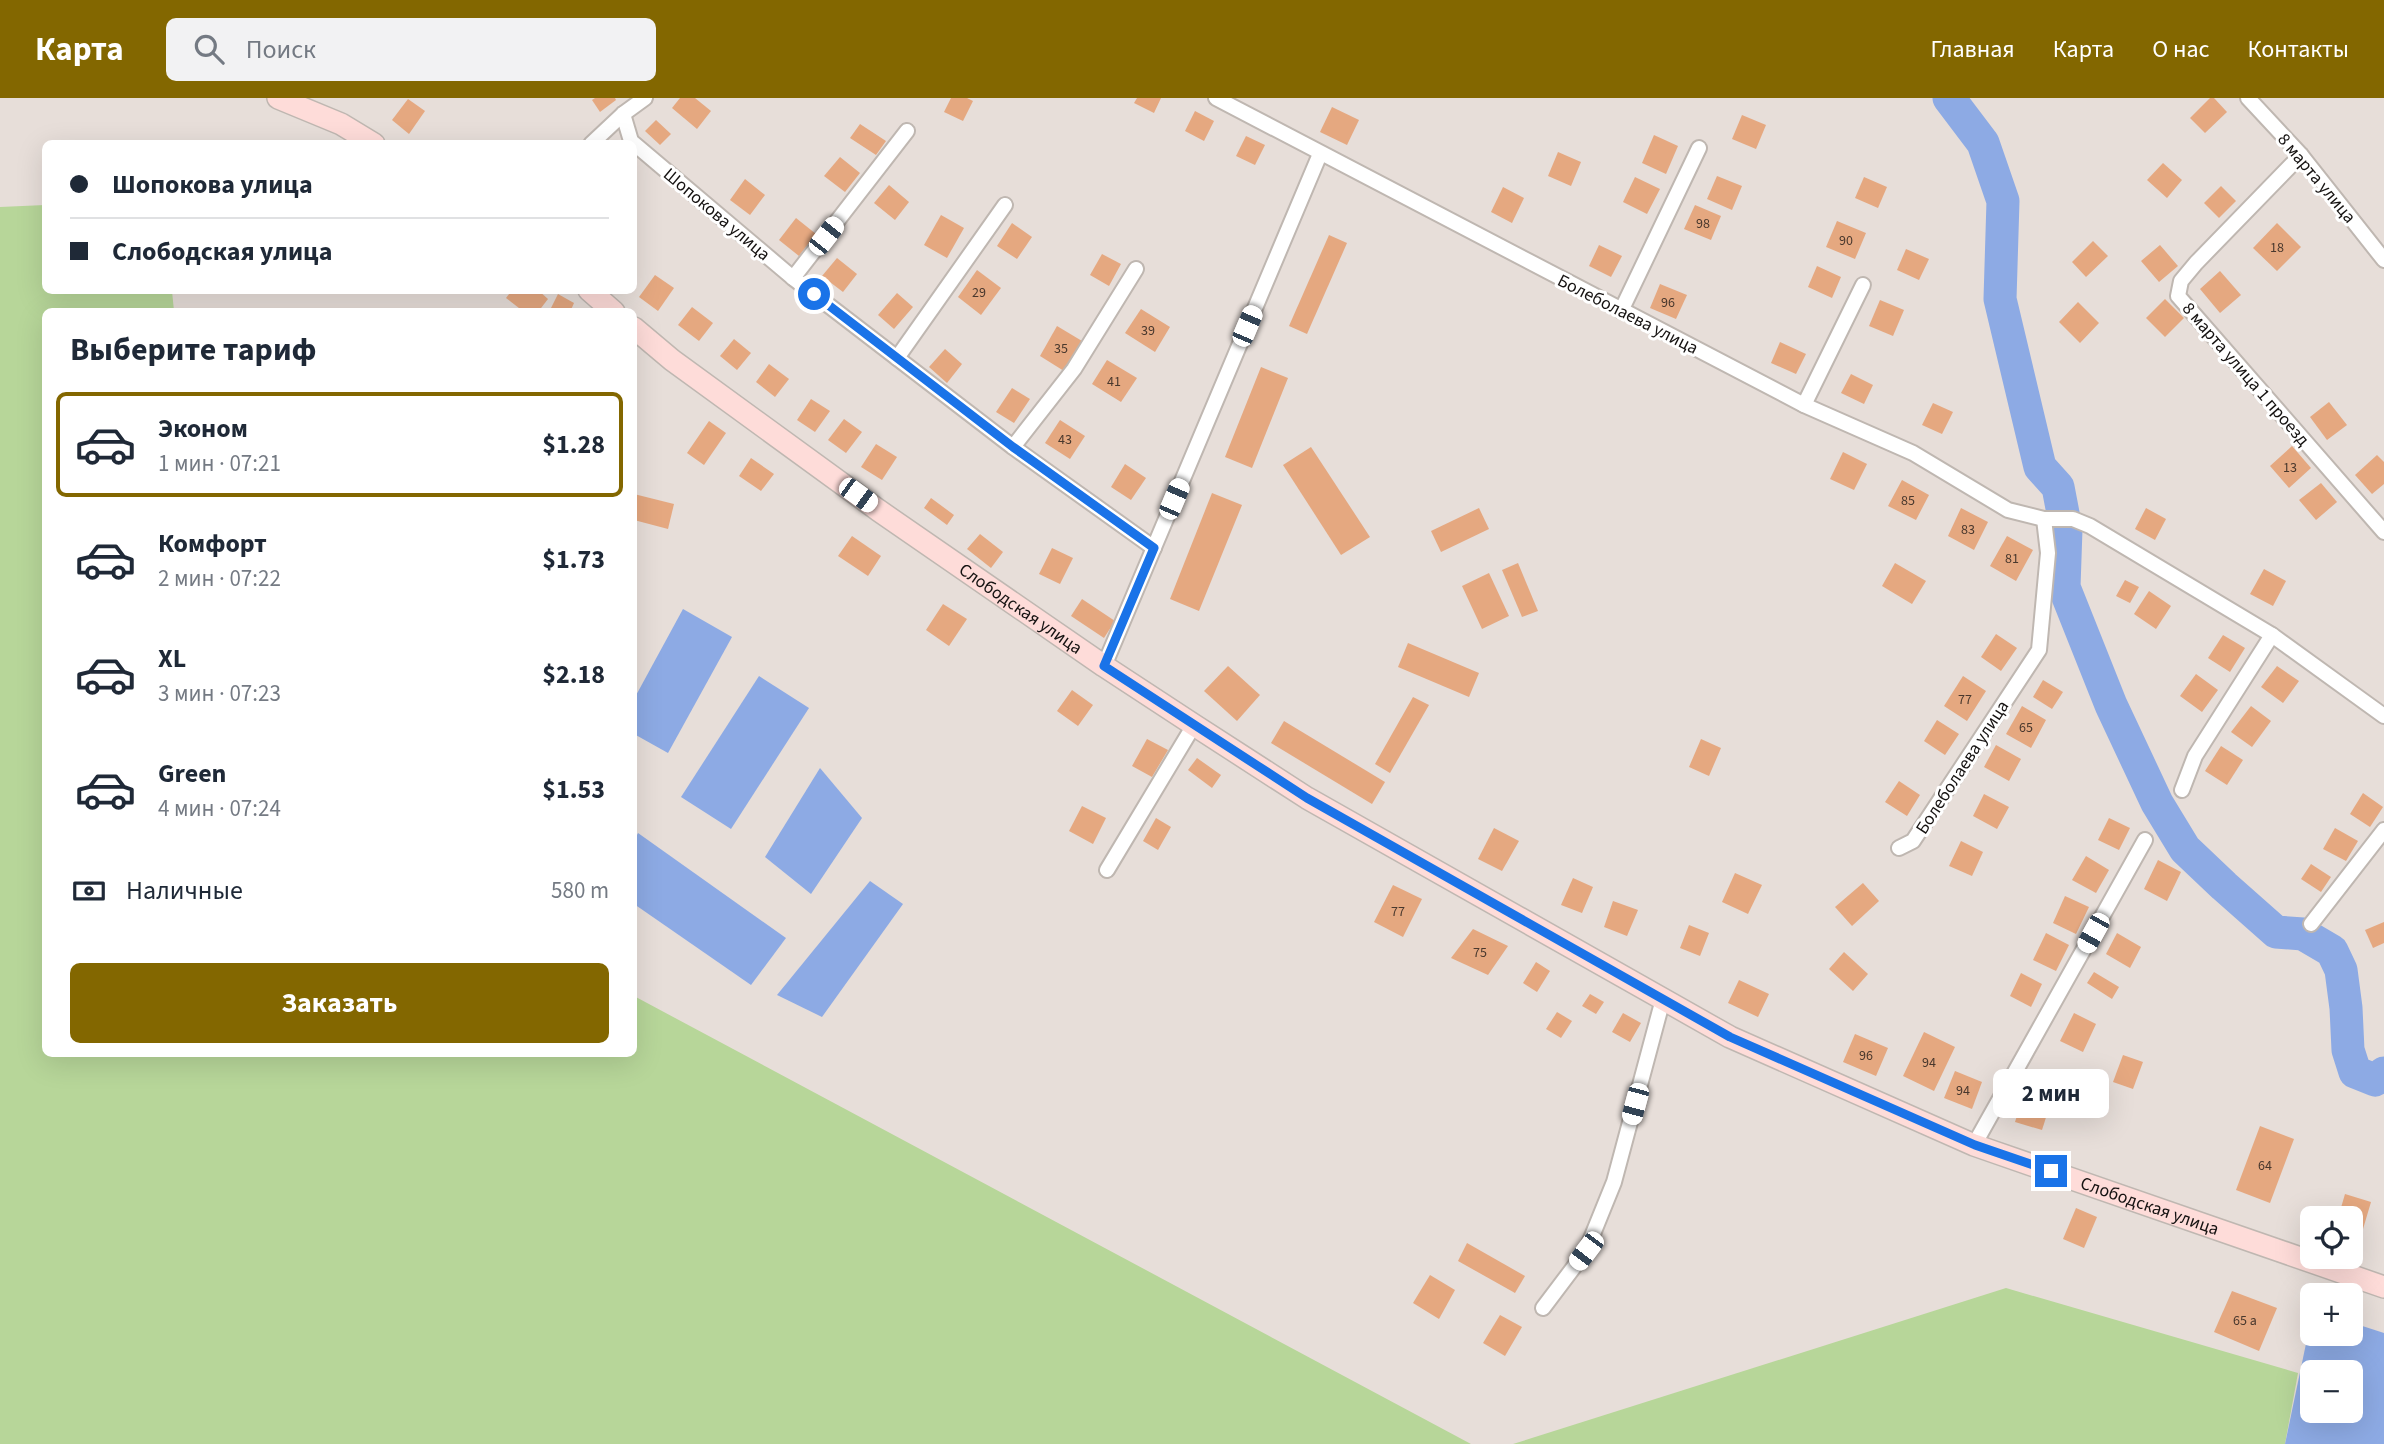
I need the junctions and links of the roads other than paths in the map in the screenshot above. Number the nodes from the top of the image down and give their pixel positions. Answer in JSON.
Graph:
{"nodes":[{"id":1,"x":278,"y":98,"type":"edge"},
{"id":2,"x":1216,"y":98,"type":"edge"},
{"id":3,"x":2248,"y":98,"type":"edge"},
{"id":4,"x":641,"y":99,"type":"edge"},
{"id":5,"x":623,"y":114,"type":"junction"},
{"id":6,"x":907,"y":131,"type":"dead end"},
{"id":7,"x":367,"y":140,"type":"edge"},
{"id":8,"x":595,"y":140,"type":"edge"},
{"id":9,"x":631,"y":140,"type":"edge"},
{"id":10,"x":637,"y":146,"type":"edge"},
{"id":11,"x":1699,"y":148,"type":"dead end"},
{"id":12,"x":1320,"y":154,"type":"junction"},
{"id":13,"x":2301,"y":155,"type":"junction"},
{"id":14,"x":1005,"y":205,"type":"dead end"},
{"id":15,"x":2384,"y":260,"type":"edge"},
{"id":16,"x":1136,"y":269,"type":"dead end"},
{"id":17,"x":793,"y":278,"type":"junction"},
{"id":18,"x":1863,"y":285,"type":"dead end"},
{"id":19,"x":594,"y":294,"type":"edge"},
{"id":20,"x":609,"y":308,"type":"edge"},
{"id":21,"x":1621,"y":311,"type":"junction"},
{"id":22,"x":637,"y":331,"type":"edge"},
{"id":23,"x":897,"y":358,"type":"junction"},
{"id":24,"x":1804,"y":405,"type":"junction"},
{"id":25,"x":1013,"y":447,"type":"junction"},
{"id":26,"x":2044,"y":519,"type":"junction"},
{"id":27,"x":2384,"y":532,"type":"edge"},
{"id":28,"x":1154,"y":548,"type":"junction"},
{"id":29,"x":2272,"y":635,"type":"junction"},
{"id":30,"x":1104,"y":666,"type":"junction"},
{"id":31,"x":2384,"y":716,"type":"edge"},
{"id":32,"x":1194,"y":725,"type":"junction"},
{"id":33,"x":2182,"y":790,"type":"dead end"},
{"id":34,"x":2384,"y":830,"type":"edge"},
{"id":35,"x":2145,"y":839,"type":"dead end"},
{"id":36,"x":1899,"y":848,"type":"dead end"},
{"id":37,"x":1107,"y":870,"type":"dead end"},
{"id":38,"x":2311,"y":924,"type":"dead end"},
{"id":39,"x":1663,"y":999,"type":"junction"},
{"id":40,"x":1975,"y":1145,"type":"junction"},
{"id":41,"x":2384,"y":1287,"type":"edge"},
{"id":42,"x":1543,"y":1308,"type":"dead end"}],
"edges":[{"from":1,"to":7,"type":"street"},
{"from":2,"to":12,"type":"street","name":"Болеболаева улица"},
{"from":3,"to":13,"type":"street","name":"8 марта улица"},
{"from":4,"to":5,"type":"street"},
{"from":5,"to":8,"type":"street"},
{"from":5,"to":9,"type":"street","name":"Шопокова улица"},
{"from":6,"to":17,"type":"street"},
{"from":10,"to":17,"type":"street","name":"Шопокова улица"},
{"from":11,"to":21,"type":"street"},
{"from":12,"to":21,"type":"street","name":"Болеболаева улица"},
{"from":12,"to":28,"type":"street"},
{"from":13,"to":15,"type":"street","name":"8 марта улица"},
{"from":13,"to":27,"type":"street","name":"8 марта улица 1 проезд"},
{"from":14,"to":23,"type":"street"},
{"from":16,"to":25,"type":"street"},
{"from":17,"to":23,"type":"street","name":"Шопокова улица"},
{"from":18,"to":24,"type":"street"},
{"from":19,"to":20,"type":"street"},
{"from":21,"to":24,"type":"street","name":"Болеболаева улица"},
{"from":22,"to":30,"type":"street","name":"Слободская улица"},
{"from":23,"to":25,"type":"street","name":"Шопокова улица"},
{"from":24,"to":26,"type":"street","name":"Болеболаева улица"},
{"from":25,"to":28,"type":"street","name":"Шопокова улица"},
{"from":26,"to":29,"type":"street","name":"Болеболаева улица"},
{"from":26,"to":36,"type":"street","name":"Болеболаева улица"},
{"from":28,"to":30,"type":"street"},
{"from":29,"to":31,"type":"street","name":"Болеболаева улица"},
{"from":29,"to":33,"type":"street"},
{"from":30,"to":32,"type":"street","name":"Слободская улица"},
{"from":32,"to":37,"type":"street"},
{"from":32,"to":39,"type":"street","name":"Слободская улица"},
{"from":34,"to":38,"type":"street"},
{"from":35,"to":40,"type":"street"},
{"from":39,"to":40,"type":"street","name":"Слободская улица"},
{"from":39,"to":42,"type":"street"},
{"from":40,"to":41,"type":"street","name":"Слободская улица"}]}
